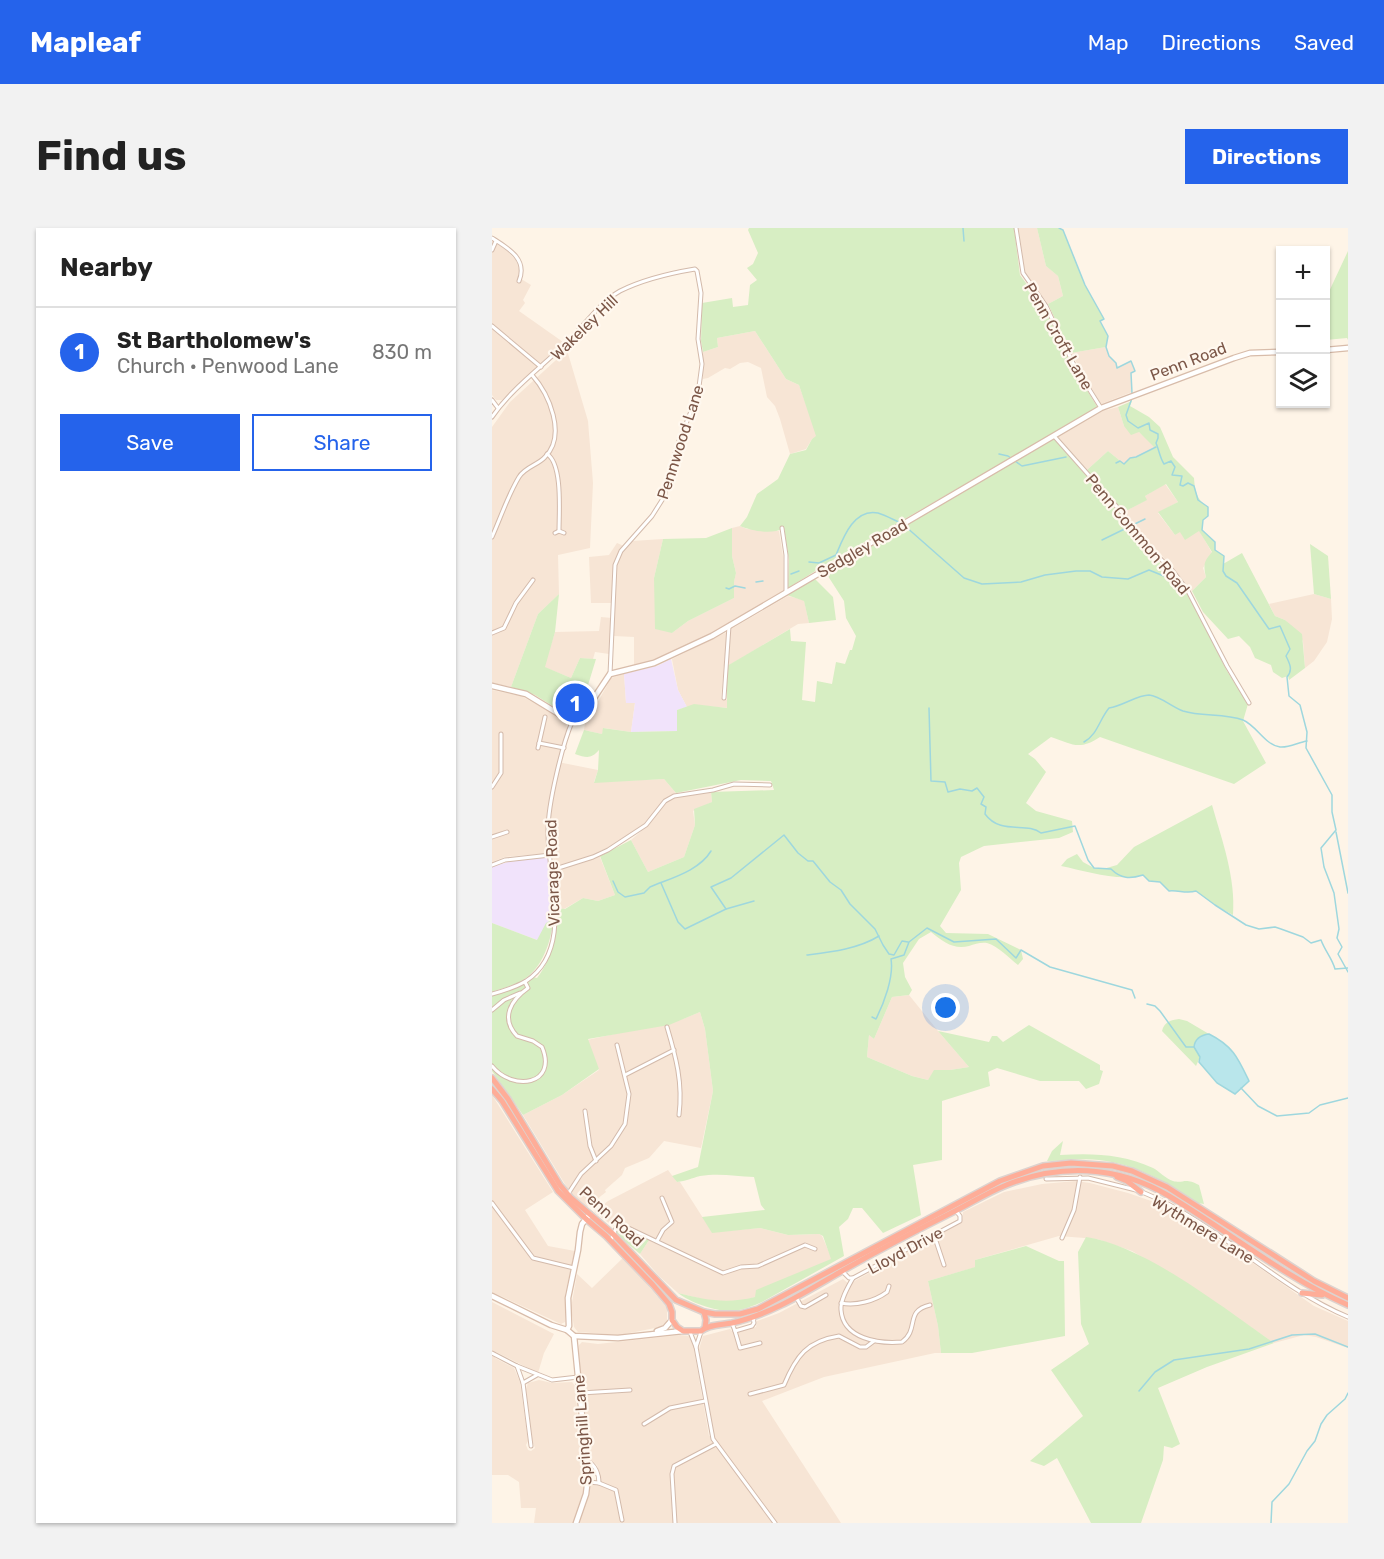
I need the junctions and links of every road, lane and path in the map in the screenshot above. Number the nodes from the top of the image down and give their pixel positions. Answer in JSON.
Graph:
{"nodes":[{"id":1,"x":1016,"y":228,"type":"edge"},
{"id":2,"x":494,"y":239,"type":"edge"},
{"id":3,"x":492,"y":250,"type":"edge"},
{"id":4,"x":695,"y":269,"type":"joint"},
{"id":5,"x":519,"y":282,"type":"dead end"},
{"id":6,"x":492,"y":326,"type":"edge"},
{"id":7,"x":1348,"y":348,"type":"edge"},
{"id":8,"x":1330,"y":350,"type":"edge"},
{"id":9,"x":1276,"y":352,"type":"edge"},
{"id":10,"x":541,"y":368,"type":"junction"},
{"id":11,"x":532,"y":375,"type":"junction"},
{"id":12,"x":492,"y":400,"type":"edge"},
{"id":13,"x":1107,"y":407,"type":"joint"},
{"id":14,"x":498,"y":408,"type":"junction"},
{"id":15,"x":1101,"y":408,"type":"junction"},
{"id":16,"x":492,"y":417,"type":"edge"},
{"id":17,"x":1053,"y":435,"type":"junction"},
{"id":18,"x":547,"y":454,"type":"junction"},
{"id":19,"x":782,"y":528,"type":"dead end"},
{"id":20,"x":559,"y":531,"type":"junction"},
{"id":21,"x":555,"y":533,"type":"dead end"},
{"id":22,"x":564,"y":533,"type":"dead end"},
{"id":23,"x":492,"y":537,"type":"edge"},
{"id":24,"x":533,"y":580,"type":"dead end"},
{"id":25,"x":786,"y":593,"type":"junction"},
{"id":26,"x":729,"y":626,"type":"junction"},
{"id":27,"x":492,"y":633,"type":"edge"},
{"id":28,"x":610,"y":674,"type":"junction"},
{"id":29,"x":492,"y":686,"type":"edge"},
{"id":30,"x":724,"y":698,"type":"dead end"},
{"id":31,"x":1249,"y":703,"type":"dead end"},
{"id":32,"x":545,"y":717,"type":"dead end"},
{"id":33,"x":537,"y":720,"type":"dead end"},
{"id":34,"x":544,"y":722,"type":"junction"},
{"id":35,"x":574,"y":723,"type":"junction"},
{"id":36,"x":495,"y":739,"type":"dead end"},
{"id":37,"x":539,"y":743,"type":"junction"},
{"id":38,"x":538,"y":748,"type":"dead end"},
{"id":39,"x":564,"y":748,"type":"junction"},
{"id":40,"x":770,"y":785,"type":"dead end"},
{"id":41,"x":492,"y":787,"type":"edge"},
{"id":42,"x":507,"y":832,"type":"dead end"},
{"id":43,"x":502,"y":834,"type":"junction"},
{"id":44,"x":492,"y":837,"type":"edge"},
{"id":45,"x":504,"y":839,"type":"dead end"},
{"id":46,"x":550,"y":855,"type":"junction"},
{"id":47,"x":492,"y":865,"type":"edge"},
{"id":48,"x":552,"y":870,"type":"junction"},
{"id":49,"x":525,"y":982,"type":"junction"},
{"id":50,"x":522,"y":993,"type":"junction"},
{"id":51,"x":492,"y":994,"type":"edge"},
{"id":52,"x":492,"y":1011,"type":"edge"},
{"id":53,"x":667,"y":1027,"type":"dead end"},
{"id":54,"x":617,"y":1045,"type":"dead end"},
{"id":55,"x":674,"y":1050,"type":"junction"},
{"id":56,"x":492,"y":1066,"type":"edge"},
{"id":57,"x":625,"y":1075,"type":"junction"},
{"id":58,"x":492,"y":1078,"type":"edge"},
{"id":59,"x":492,"y":1089,"type":"edge"},
{"id":60,"x":585,"y":1111,"type":"dead end"},
{"id":61,"x":679,"y":1115,"type":"dead end"},
{"id":62,"x":597,"y":1161,"type":"junction"},
{"id":63,"x":1096,"y":1170,"type":"junction"},
{"id":64,"x":1080,"y":1177,"type":"junction"},
{"id":65,"x":1046,"y":1179,"type":"dead end"},
{"id":66,"x":1141,"y":1192,"type":"junction"},
{"id":67,"x":568,"y":1194,"type":"junction"},
{"id":68,"x":662,"y":1198,"type":"dead end"},
{"id":69,"x":492,"y":1203,"type":"edge"},
{"id":70,"x":956,"y":1211,"type":"junction"},
{"id":71,"x":588,"y":1217,"type":"junction"},
{"id":72,"x":934,"y":1235,"type":"junction"},
{"id":73,"x":612,"y":1237,"type":"junction"},
{"id":74,"x":1062,"y":1238,"type":"dead end"},
{"id":75,"x":657,"y":1241,"type":"junction"},
{"id":76,"x":815,"y":1249,"type":"dead end"},
{"id":77,"x":944,"y":1265,"type":"dead end"},
{"id":78,"x":574,"y":1268,"type":"junction"},
{"id":79,"x":842,"y":1271,"type":"junction"},
{"id":80,"x":853,"y":1278,"type":"junction"},
{"id":81,"x":889,"y":1286,"type":"dead end"},
{"id":82,"x":1302,"y":1293,"type":"junction"},
{"id":83,"x":826,"y":1295,"type":"dead end"},
{"id":84,"x":1327,"y":1295,"type":"junction"},
{"id":85,"x":492,"y":1296,"type":"edge"},
{"id":86,"x":796,"y":1297,"type":"junction"},
{"id":87,"x":1348,"y":1298,"type":"edge"},
{"id":88,"x":842,"y":1303,"type":"junction"},
{"id":89,"x":685,"y":1305,"type":"junction"},
{"id":90,"x":930,"y":1305,"type":"dead end"},
{"id":91,"x":1348,"y":1305,"type":"edge"},
{"id":92,"x":672,"y":1312,"type":"junction"},
{"id":93,"x":704,"y":1312,"type":"junction"},
{"id":94,"x":753,"y":1317,"type":"junction"},
{"id":95,"x":1348,"y":1317,"type":"edge"},
{"id":96,"x":672,"y":1320,"type":"junction"},
{"id":97,"x":732,"y":1323,"type":"junction"},
{"id":98,"x":703,"y":1329,"type":"junction"},
{"id":99,"x":567,"y":1330,"type":"junction"},
{"id":100,"x":686,"y":1331,"type":"junction"},
{"id":101,"x":735,"y":1331,"type":"junction"},
{"id":102,"x":651,"y":1334,"type":"junction"},
{"id":103,"x":574,"y":1336,"type":"junction"},
{"id":104,"x":873,"y":1341,"type":"junction"},
{"id":105,"x":760,"y":1342,"type":"dead end"},
{"id":106,"x":696,"y":1347,"type":"junction"},
{"id":107,"x":492,"y":1353,"type":"edge"},
{"id":108,"x":517,"y":1366,"type":"junction"},
{"id":109,"x":537,"y":1375,"type":"junction"},
{"id":110,"x":578,"y":1377,"type":"junction"},
{"id":111,"x":524,"y":1383,"type":"junction"},
{"id":112,"x":630,"y":1390,"type":"dead end"},
{"id":113,"x":580,"y":1393,"type":"junction"},
{"id":114,"x":750,"y":1394,"type":"dead end"},
{"id":115,"x":705,"y":1401,"type":"junction"},
{"id":116,"x":644,"y":1421,"type":"dead end"},
{"id":117,"x":716,"y":1444,"type":"junction"},
{"id":118,"x":531,"y":1446,"type":"dead end"},
{"id":119,"x":587,"y":1461,"type":"junction"},
{"id":120,"x":588,"y":1482,"type":"junction"},
{"id":121,"x":599,"y":1483,"type":"junction"},
{"id":122,"x":622,"y":1520,"type":"dead end"},
{"id":123,"x":576,"y":1523,"type":"edge"},
{"id":124,"x":675,"y":1523,"type":"edge"},
{"id":125,"x":775,"y":1523,"type":"edge"}],
"edges":[{"from":1,"to":15,"type":"street","name":"Penn Croft Lane"},
{"from":2,"to":3,"type":"street"},
{"from":2,"to":5,"type":"street"},
{"from":4,"to":10,"type":"street","name":"Wakeley Hill"},
{"from":4,"to":28,"type":"street","name":"Pennwood Lane"},
{"from":6,"to":10,"type":"street"},
{"from":7,"to":8,"type":"street"},
{"from":9,"to":13,"type":"street","name":"Penn Road"},
{"from":10,"to":11,"type":"street","name":"Wakeley Hill"},
{"from":11,"to":14,"type":"street","name":"Wakeley Hill"},
{"from":11,"to":18,"type":"street"},
{"from":12,"to":14,"type":"street"},
{"from":13,"to":15,"type":"street","name":"Sedgley Road"},
{"from":14,"to":16,"type":"street","name":"Wakeley Hill"},
{"from":15,"to":17,"type":"street","name":"Sedgley Road"},
{"from":17,"to":25,"type":"street","name":"Sedgley Road"},
{"from":17,"to":31,"type":"street","name":"Penn Common Road"},
{"from":18,"to":20,"type":"street"},
{"from":18,"to":23,"type":"street"},
{"from":19,"to":25,"type":"street"},
{"from":20,"to":21,"type":"street"},
{"from":20,"to":22,"type":"street"},
{"from":24,"to":27,"type":"street"},
{"from":25,"to":26,"type":"street","name":"Sedgley Road"},
{"from":26,"to":28,"type":"street","name":"Sedgley Road"},
{"from":26,"to":30,"type":"street"},
{"from":28,"to":35,"type":"street"},
{"from":29,"to":35,"type":"street"},
{"from":32,"to":34,"type":"street"},
{"from":33,"to":34,"type":"street"},
{"from":34,"to":37,"type":"street"},
{"from":35,"to":39,"type":"street","name":"Vicarage Road"},
{"from":36,"to":41,"type":"street"},
{"from":37,"to":38,"type":"street"},
{"from":37,"to":39,"type":"street"},
{"from":39,"to":46,"type":"street","name":"Vicarage Road"},
{"from":40,"to":48,"type":"street"},
{"from":42,"to":43,"type":"street"},
{"from":43,"to":44,"type":"street"},
{"from":43,"to":45,"type":"street"},
{"from":46,"to":47,"type":"street"},
{"from":46,"to":48,"type":"street","name":"Vicarage Road"},
{"from":48,"to":49,"type":"street","name":"Vicarage Road"},
{"from":49,"to":50,"type":"street"},
{"from":49,"to":51,"type":"street","name":"Vicarage Road"},
{"from":50,"to":52,"type":"street"},
{"from":50,"to":56,"type":"street"},
{"from":53,"to":55,"type":"street"},
{"from":54,"to":57,"type":"street"},
{"from":55,"to":57,"type":"street"},
{"from":55,"to":61,"type":"street"},
{"from":57,"to":62,"type":"street"},
{"from":58,"to":67,"type":"highway","name":"Penn Road"},
{"from":59,"to":71,"type":"highway","name":"Penn Road"},
{"from":60,"to":62,"type":"street"},
{"from":62,"to":67,"type":"street"},
{"from":63,"to":66,"type":"highway"},
{"from":63,"to":70,"type":"highway"},
{"from":63,"to":84,"type":"highway"},
{"from":64,"to":65,"type":"street","name":"Wythmere Lane"},
{"from":64,"to":66,"type":"street","name":"Wythmere Lane"},
{"from":64,"to":74,"type":"street"},
{"from":66,"to":82,"type":"street","name":"Wythmere Lane"},
{"from":67,"to":71,"type":"highway","name":"Penn Road"},
{"from":68,"to":75,"type":"street"},
{"from":69,"to":78,"type":"street"},
{"from":70,"to":72,"type":"street","name":"Lloyd Drive"},
{"from":70,"to":79,"type":"highway"},
{"from":71,"to":73,"type":"highway","name":"Penn Road"},
{"from":71,"to":78,"type":"street"},
{"from":72,"to":77,"type":"street"},
{"from":72,"to":80,"type":"street","name":"Lloyd Drive"},
{"from":73,"to":75,"type":"street"},
{"from":73,"to":89,"type":"highway","name":"Penn Road"},
{"from":73,"to":92,"type":"highway","name":"Penn Road"},
{"from":75,"to":76,"type":"street"},
{"from":78,"to":99,"type":"street"},
{"from":79,"to":80,"type":"street","name":"Lloyd Drive"},
{"from":79,"to":86,"type":"highway"},
{"from":80,"to":88,"type":"street"},
{"from":81,"to":88,"type":"street"},
{"from":82,"to":84,"type":"highway"},
{"from":82,"to":95,"type":"street","name":"Wythmere Lane"},
{"from":83,"to":86,"type":"street"},
{"from":84,"to":91,"type":"highway"},
{"from":85,"to":99,"type":"street"},
{"from":86,"to":94,"type":"highway"},
{"from":87,"to":93,"type":"highway"},
{"from":88,"to":104,"type":"street"},
{"from":89,"to":92,"type":"highway"},
{"from":89,"to":93,"type":"highway"},
{"from":90,"to":104,"type":"street"},
{"from":92,"to":96,"type":"highway"},
{"from":93,"to":98,"type":"highway"},
{"from":94,"to":97,"type":"highway"},
{"from":94,"to":101,"type":"street"},
{"from":96,"to":100,"type":"highway"},
{"from":96,"to":102,"type":"street"},
{"from":97,"to":98,"type":"highway"},
{"from":97,"to":101,"type":"street"},
{"from":98,"to":100,"type":"highway"},
{"from":98,"to":106,"type":"street"},
{"from":99,"to":103,"type":"street"},
{"from":100,"to":102,"type":"street"},
{"from":100,"to":106,"type":"street"},
{"from":101,"to":105,"type":"street"},
{"from":102,"to":103,"type":"street"},
{"from":103,"to":110,"type":"street","name":"Springhill Lane"},
{"from":104,"to":114,"type":"street"},
{"from":106,"to":115,"type":"street"},
{"from":107,"to":108,"type":"street"},
{"from":108,"to":109,"type":"street"},
{"from":108,"to":111,"type":"street"},
{"from":109,"to":110,"type":"street"},
{"from":109,"to":111,"type":"street"},
{"from":110,"to":113,"type":"street","name":"Springhill Lane"},
{"from":111,"to":118,"type":"street"},
{"from":112,"to":113,"type":"street"},
{"from":113,"to":119,"type":"street","name":"Springhill Lane"},
{"from":115,"to":116,"type":"street"},
{"from":115,"to":117,"type":"street"},
{"from":117,"to":124,"type":"street"},
{"from":117,"to":125,"type":"street"},
{"from":119,"to":120,"type":"street","name":"Springhill Lane"},
{"from":119,"to":121,"type":"street"},
{"from":120,"to":121,"type":"street"},
{"from":120,"to":123,"type":"street","name":"Springhill Lane"},
{"from":121,"to":122,"type":"street"}]}
